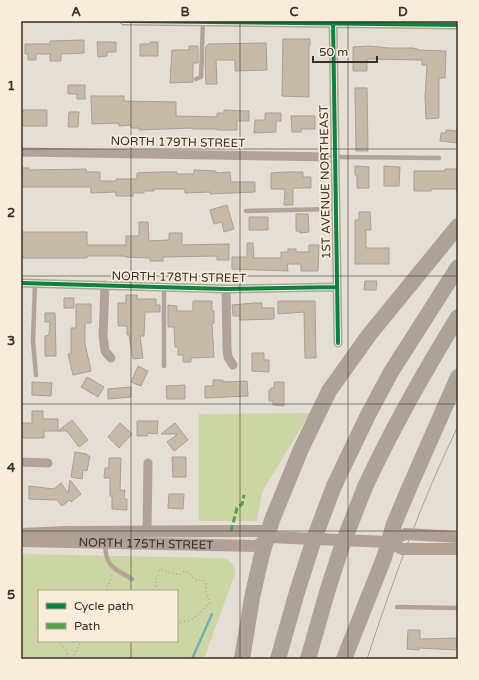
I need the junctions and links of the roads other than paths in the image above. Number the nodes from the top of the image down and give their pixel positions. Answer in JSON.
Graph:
{"nodes":[{"id":1,"x":124,"y":21,"type":"edge"},
{"id":2,"x":188,"y":21,"type":"edge"},
{"id":3,"x":203,"y":22,"type":"edge"},
{"id":4,"x":333,"y":22,"type":"edge"},
{"id":5,"x":458,"y":25,"type":"edge"},
{"id":6,"x":196,"y":79,"type":"dead end"},
{"id":7,"x":21,"y":152,"type":"edge"},
{"id":8,"x":335,"y":157,"type":"junction"},
{"id":9,"x":439,"y":158,"type":"dead end"},
{"id":10,"x":335,"y":210,"type":"junction"},
{"id":11,"x":246,"y":211,"type":"dead end"},
{"id":12,"x":458,"y":226,"type":"edge"},
{"id":13,"x":458,"y":267,"type":"edge"},
{"id":14,"x":21,"y":283,"type":"edge"},
{"id":15,"x":35,"y":283,"type":"junction"},
{"id":16,"x":105,"y":285,"type":"junction"},
{"id":17,"x":164,"y":287,"type":"junction"},
{"id":18,"x":337,"y":287,"type":"junction"},
{"id":19,"x":226,"y":289,"type":"junction"},
{"id":20,"x":458,"y":317,"type":"edge"},
{"id":21,"x":338,"y":343,"type":"dead end"},
{"id":22,"x":111,"y":358,"type":"dead end"},
{"id":23,"x":233,"y":365,"type":"dead end"},
{"id":24,"x":164,"y":366,"type":"dead end"},
{"id":25,"x":36,"y":375,"type":"dead end"},
{"id":26,"x":458,"y":377,"type":"edge"},
{"id":27,"x":21,"y":462,"type":"edge"},
{"id":28,"x":48,"y":462,"type":"dead end"},
{"id":29,"x":148,"y":463,"type":"dead end"},
{"id":30,"x":147,"y":531,"type":"junction"},
{"id":31,"x":21,"y":534,"type":"edge"},
{"id":32,"x":267,"y":537,"type":"junction"},
{"id":33,"x":458,"y":537,"type":"edge"},
{"id":34,"x":21,"y":541,"type":"edge"},
{"id":35,"x":389,"y":542,"type":"junction"},
{"id":36,"x":105,"y":544,"type":"junction"},
{"id":37,"x":458,"y":550,"type":"edge"},
{"id":38,"x":132,"y":579,"type":"dead end"},
{"id":39,"x":397,"y":607,"type":"dead end"},
{"id":40,"x":458,"y":608,"type":"edge"},
{"id":41,"x":242,"y":659,"type":"edge"},
{"id":42,"x":278,"y":659,"type":"edge"},
{"id":43,"x":308,"y":659,"type":"edge"},
{"id":44,"x":344,"y":659,"type":"edge"}],
"edges":[{"from":1,"to":2,"type":"street"},
{"from":2,"to":3,"type":"street"},
{"from":3,"to":4,"type":"street"},
{"from":3,"to":6,"type":"lane"},
{"from":4,"to":5,"type":"street"},
{"from":4,"to":8,"type":"street","name":"1ST AVENUE NORTHEAST"},
{"from":7,"to":8,"type":"street","name":"NORTH 179TH STREET"},
{"from":8,"to":9,"type":"lane"},
{"from":8,"to":10,"type":"street","name":"1ST AVENUE NORTHEAST"},
{"from":10,"to":11,"type":"lane"},
{"from":10,"to":18,"type":"street","name":"1ST AVENUE NORTHEAST"},
{"from":12,"to":32,"type":"highway"},
{"from":13,"to":42,"type":"highway","bridge":true},
{"from":14,"to":15,"type":"street","name":"NORTH 178TH STREET"},
{"from":15,"to":16,"type":"street","name":"NORTH 178TH STREET"},
{"from":15,"to":25,"type":"lane"},
{"from":16,"to":17,"type":"street","name":"NORTH 178TH STREET"},
{"from":16,"to":22,"type":"street"},
{"from":17,"to":19,"type":"street","name":"NORTH 178TH STREET"},
{"from":17,"to":24,"type":"lane"},
{"from":18,"to":19,"type":"street","name":"NORTH 178TH STREET"},
{"from":18,"to":21,"type":"street","name":"1ST AVENUE NORTHEAST"},
{"from":19,"to":23,"type":"street"},
{"from":20,"to":43,"type":"highway","bridge":true},
{"from":26,"to":35,"type":"highway"},
{"from":27,"to":28,"type":"street"},
{"from":29,"to":30,"type":"street"},
{"from":30,"to":31,"type":"main road","name":"NORTH 175TH STREET"},
{"from":30,"to":32,"type":"main road","name":"NORTH 175TH STREET"},
{"from":32,"to":35,"type":"main road","name":"NORTH 175TH STREET"},
{"from":32,"to":36,"type":"main road","name":"NORTH 175TH STREET"},
{"from":32,"to":41,"type":"highway"},
{"from":33,"to":35,"type":"main road"},
{"from":34,"to":36,"type":"main road","name":"NORTH 175TH STREET"},
{"from":35,"to":37,"type":"main road"},
{"from":35,"to":44,"type":"highway"},
{"from":36,"to":38,"type":"lane"},
{"from":39,"to":40,"type":"lane"}]}
